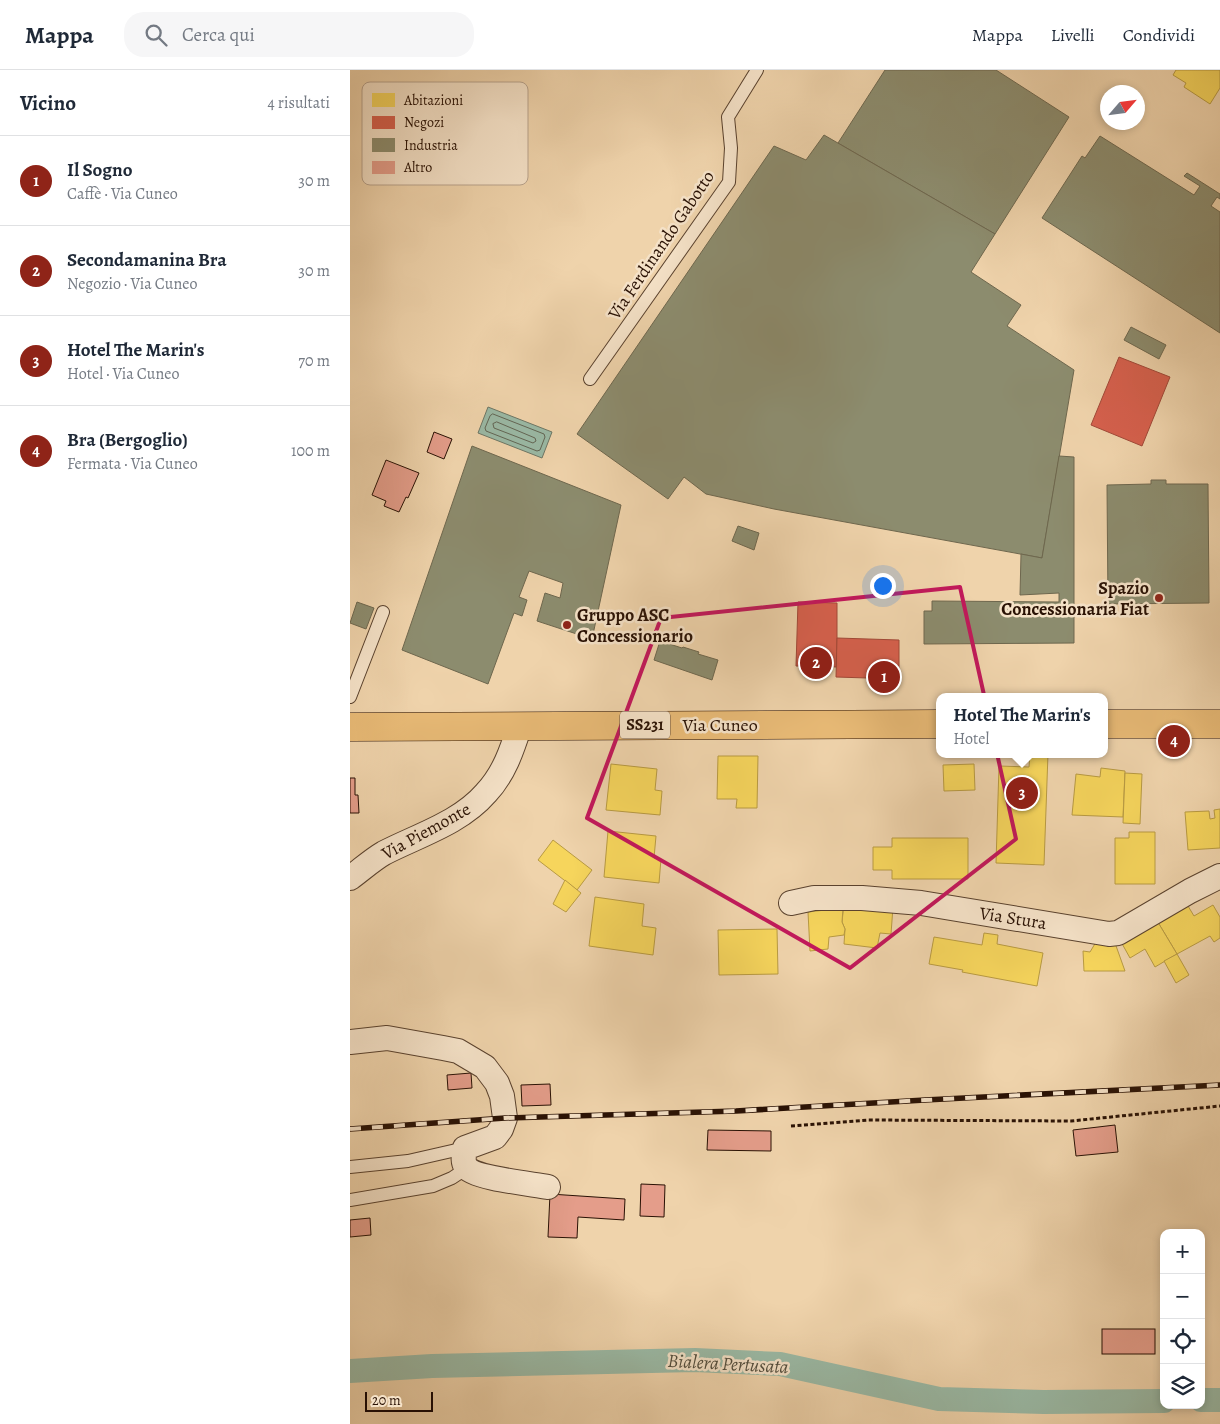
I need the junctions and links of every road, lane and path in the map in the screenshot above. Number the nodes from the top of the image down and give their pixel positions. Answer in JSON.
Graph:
{"nodes":[{"id":1,"x":757,"y":70,"type":"edge"},
{"id":2,"x":590,"y":379,"type":"dead end"},
{"id":3,"x":384,"y":612,"type":"dead end"},
{"id":4,"x":350,"y":697,"type":"edge"},
{"id":5,"x":936,"y":724,"type":"edge"},
{"id":6,"x":1108,"y":724,"type":"edge"},
{"id":7,"x":1220,"y":724,"type":"edge"},
{"id":8,"x":520,"y":726,"type":"junction"},
{"id":9,"x":350,"y":727,"type":"edge"},
{"id":10,"x":1220,"y":876,"type":"edge"},
{"id":11,"x":350,"y":878,"type":"edge"},
{"id":12,"x":791,"y":903,"type":"dead end"},
{"id":13,"x":350,"y":1042,"type":"edge"},
{"id":14,"x":1220,"y":1106,"type":"edge"},
{"id":15,"x":791,"y":1126,"type":"dead end"},
{"id":16,"x":466,"y":1158,"type":"junction"},
{"id":17,"x":350,"y":1167,"type":"edge"},
{"id":18,"x":548,"y":1187,"type":"dead end"},
{"id":19,"x":350,"y":1200,"type":"edge"}],
"edges":[{"from":1,"to":2,"type":"lane","name":"Via Ferdinando Gabotto"},
{"from":3,"to":4,"type":"lane"},
{"from":5,"to":8,"type":"main road","name":"Via Cuneo","number":"SS231"},
{"from":6,"to":7,"type":"main road"},
{"from":8,"to":9,"type":"main road","name":"Via Cuneo","number":"SS231"},
{"from":8,"to":11,"type":"street","name":"Via Piemonte"},
{"from":10,"to":12,"type":"street","name":"Via Stura"},
{"from":13,"to":16,"type":"street"},
{"from":14,"to":15,"type":"path"},
{"from":16,"to":17,"type":"lane"},
{"from":16,"to":18,"type":"street"},
{"from":16,"to":19,"type":"lane"}]}
